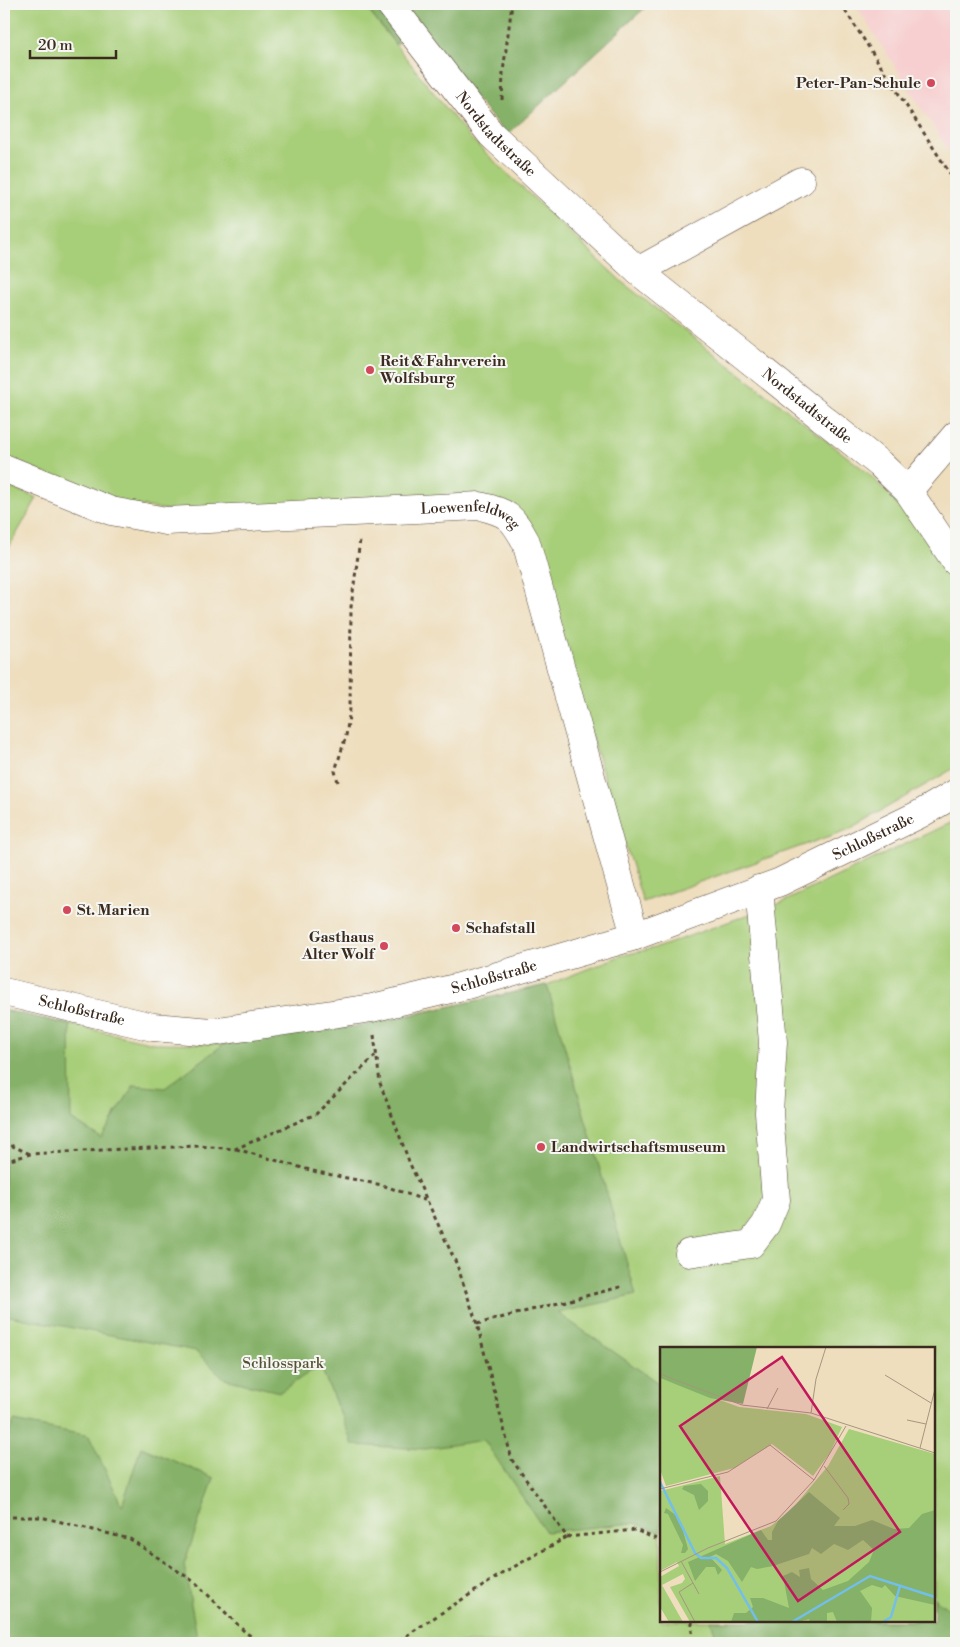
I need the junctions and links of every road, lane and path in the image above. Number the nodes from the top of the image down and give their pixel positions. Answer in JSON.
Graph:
{"nodes":[{"id":1,"x":390,"y":4,"type":"edge"},
{"id":2,"x":512,"y":4,"type":"edge"},
{"id":3,"x":841,"y":4,"type":"edge"},
{"id":4,"x":501,"y":143,"type":"junction"},
{"id":5,"x":801,"y":181,"type":"dead end"},
{"id":6,"x":956,"y":183,"type":"edge"},
{"id":7,"x":638,"y":271,"type":"junction"},
{"id":8,"x":956,"y":434,"type":"edge"},
{"id":9,"x":4,"y":468,"type":"edge"},
{"id":10,"x":908,"y":490,"type":"junction"},
{"id":11,"x":380,"y":511,"type":"junction"},
{"id":12,"x":956,"y":562,"type":"edge"},
{"id":13,"x":338,"y":782,"type":"dead end"},
{"id":14,"x":956,"y":793,"type":"edge"},
{"id":15,"x":759,"y":889,"type":"junction"},
{"id":16,"x":635,"y":936,"type":"junction"},
{"id":17,"x":4,"y":992,"type":"edge"},
{"id":18,"x":372,"y":1008,"type":"junction"},
{"id":19,"x":376,"y":1055,"type":"junction"},
{"id":20,"x":4,"y":1142,"type":"edge"},
{"id":21,"x":236,"y":1149,"type":"junction"},
{"id":22,"x":30,"y":1154,"type":"junction"},
{"id":23,"x":4,"y":1162,"type":"edge"},
{"id":24,"x":427,"y":1201,"type":"junction"},
{"id":25,"x":689,"y":1254,"type":"dead end"},
{"id":26,"x":624,"y":1286,"type":"dead end"},
{"id":27,"x":477,"y":1324,"type":"junction"},
{"id":28,"x":4,"y":1517,"type":"edge"},
{"id":29,"x":567,"y":1537,"type":"junction"},
{"id":30,"x":660,"y":1541,"type":"edge"},
{"id":31,"x":692,"y":1622,"type":"edge"},
{"id":32,"x":263,"y":1643,"type":"edge"},
{"id":33,"x":395,"y":1643,"type":"edge"},
{"id":34,"x":692,"y":1643,"type":"edge"}],
"edges":[{"from":1,"to":4,"type":"street","name":"Nordstadtstraße"},
{"from":2,"to":4,"type":"path"},
{"from":3,"to":6,"type":"path"},
{"from":4,"to":7,"type":"street","name":"Nordstadtstraße"},
{"from":5,"to":7,"type":"street"},
{"from":7,"to":10,"type":"street","name":"Nordstadtstraße"},
{"from":8,"to":10,"type":"street"},
{"from":9,"to":11,"type":"street","name":"Loewenfeldweg"},
{"from":10,"to":12,"type":"street","name":"Nordstadtstraße"},
{"from":11,"to":13,"type":"path"},
{"from":11,"to":16,"type":"street","name":"Loewenfeldweg"},
{"from":14,"to":15,"type":"street","name":"Schloßstraße"},
{"from":15,"to":16,"type":"street","name":"Schloßstraße"},
{"from":15,"to":25,"type":"street"},
{"from":16,"to":18,"type":"street","name":"Schloßstraße"},
{"from":17,"to":18,"type":"street","name":"Schloßstraße"},
{"from":18,"to":19,"type":"path"},
{"from":19,"to":21,"type":"path"},
{"from":19,"to":24,"type":"path"},
{"from":20,"to":22,"type":"path"},
{"from":21,"to":22,"type":"path"},
{"from":21,"to":24,"type":"path"},
{"from":22,"to":23,"type":"path"},
{"from":24,"to":27,"type":"path"},
{"from":26,"to":27,"type":"path"},
{"from":27,"to":29,"type":"path"},
{"from":28,"to":32,"type":"path"},
{"from":29,"to":30,"type":"path"},
{"from":29,"to":33,"type":"path"},
{"from":31,"to":34,"type":"path"}]}
